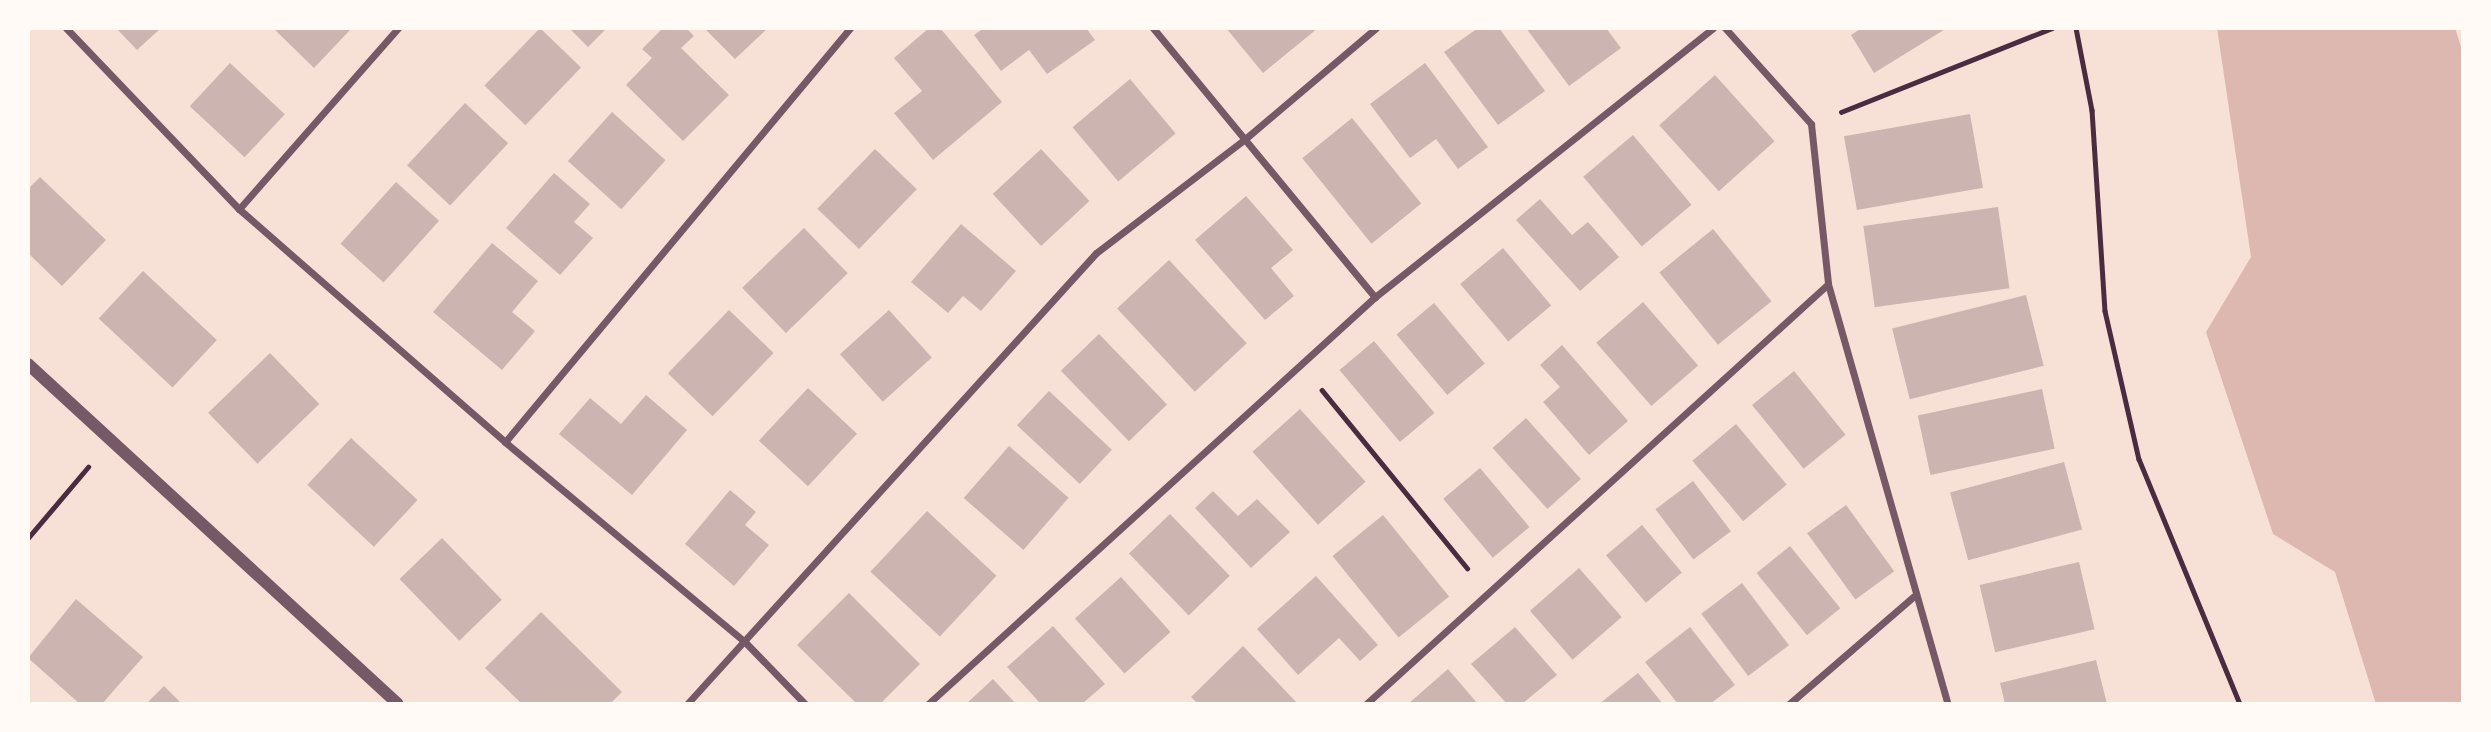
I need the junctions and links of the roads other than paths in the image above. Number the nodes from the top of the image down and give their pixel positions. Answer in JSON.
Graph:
{"nodes":[{"id":1,"x":66,"y":28,"type":"edge"},
{"id":2,"x":398,"y":28,"type":"edge"},
{"id":3,"x":850,"y":28,"type":"edge"},
{"id":4,"x":1153,"y":28,"type":"edge"},
{"id":5,"x":1376,"y":28,"type":"edge"},
{"id":6,"x":1713,"y":28,"type":"edge"},
{"id":7,"x":1725,"y":28,"type":"edge"},
{"id":8,"x":1245,"y":139,"type":"junction"},
{"id":9,"x":239,"y":209,"type":"junction"},
{"id":10,"x":1828,"y":284,"type":"junction"},
{"id":11,"x":1375,"y":297,"type":"junction"},
{"id":12,"x":28,"y":363,"type":"edge"},
{"id":13,"x":505,"y":442,"type":"junction"},
{"id":14,"x":1914,"y":596,"type":"junction"},
{"id":15,"x":744,"y":641,"type":"junction"},
{"id":16,"x":398,"y":704,"type":"edge"},
{"id":17,"x":687,"y":704,"type":"edge"},
{"id":18,"x":805,"y":704,"type":"edge"},
{"id":19,"x":928,"y":704,"type":"edge"},
{"id":20,"x":1366,"y":704,"type":"edge"},
{"id":21,"x":1789,"y":704,"type":"edge"},
{"id":22,"x":1948,"y":704,"type":"edge"}],
"edges":[{"from":1,"to":9,"type":"street"},
{"from":2,"to":9,"type":"street"},
{"from":3,"to":13,"type":"street"},
{"from":4,"to":8,"type":"street"},
{"from":5,"to":8,"type":"street"},
{"from":6,"to":11,"type":"street"},
{"from":7,"to":10,"type":"street"},
{"from":8,"to":11,"type":"street"},
{"from":8,"to":15,"type":"street"},
{"from":9,"to":13,"type":"street"},
{"from":10,"to":14,"type":"street"},
{"from":10,"to":20,"type":"street"},
{"from":11,"to":19,"type":"street"},
{"from":12,"to":16,"type":"street"},
{"from":13,"to":15,"type":"street"},
{"from":14,"to":21,"type":"street"},
{"from":14,"to":22,"type":"street"},
{"from":15,"to":17,"type":"street"},
{"from":15,"to":18,"type":"street"}]}
